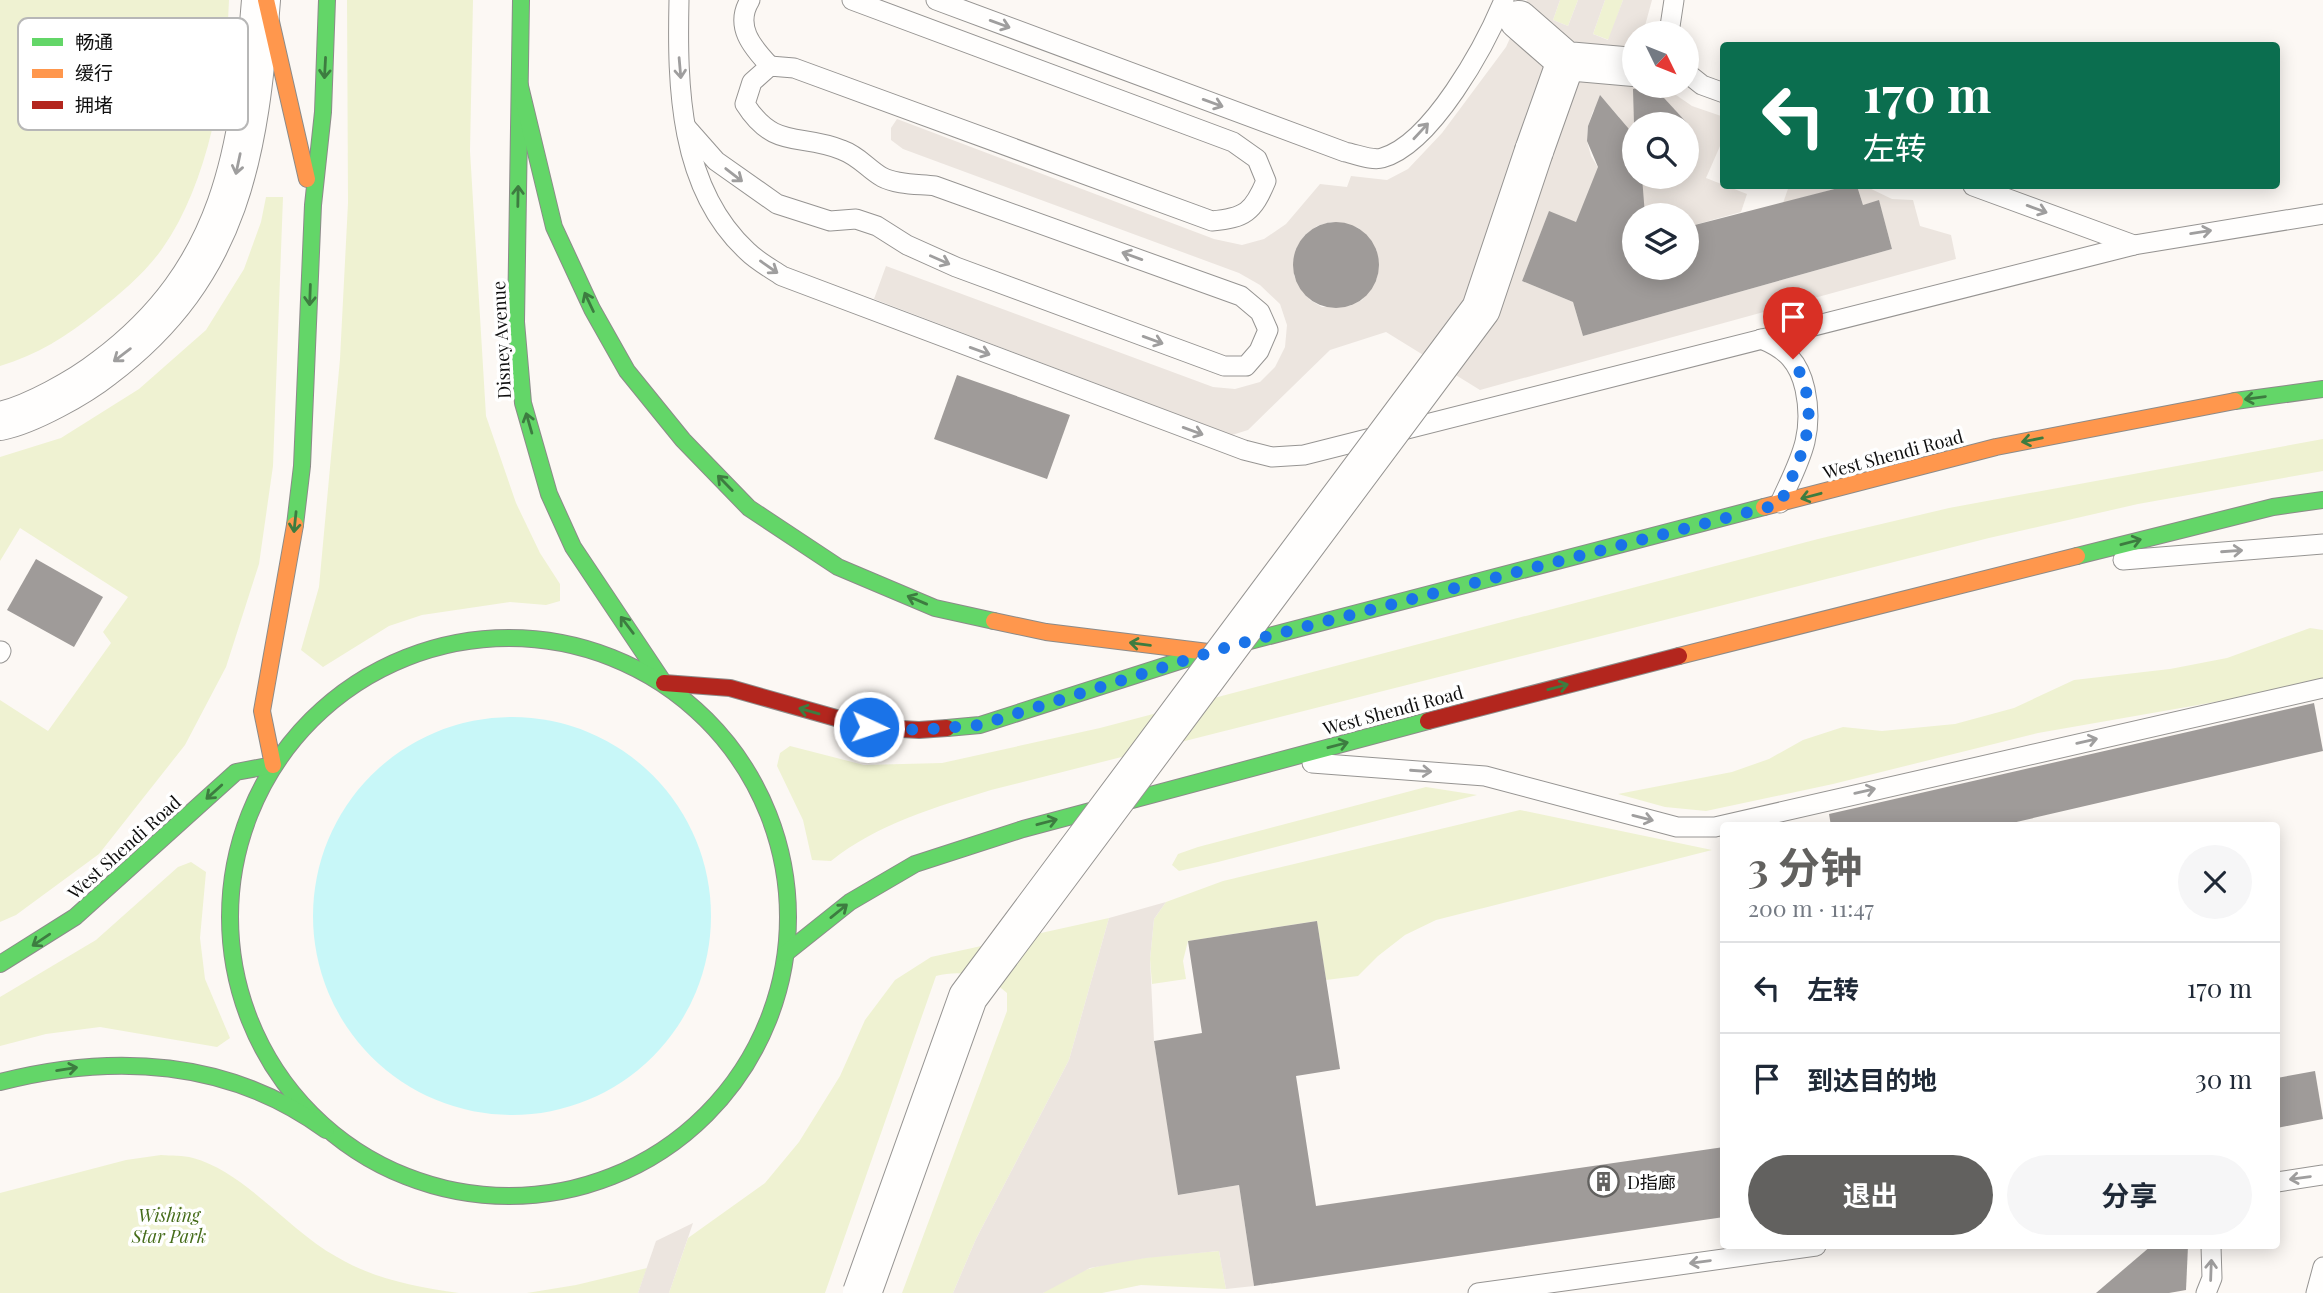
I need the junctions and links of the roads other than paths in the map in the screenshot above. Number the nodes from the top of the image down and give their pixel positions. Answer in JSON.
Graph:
{"nodes":[{"id":1,"x":264,"y":0,"type":"edge"},
{"id":2,"x":327,"y":0,"type":"edge"},
{"id":3,"x":521,"y":0,"type":"edge"},
{"id":4,"x":679,"y":0,"type":"edge"},
{"id":5,"x":750,"y":0,"type":"edge"},
{"id":6,"x":852,"y":0,"type":"edge"},
{"id":7,"x":936,"y":0,"type":"edge"},
{"id":8,"x":1674,"y":0,"type":"edge"},
{"id":9,"x":1511,"y":10,"type":"edge"},
{"id":10,"x":1671,"y":21,"type":"edge"},
{"id":11,"x":1566,"y":61,"type":"junction"},
{"id":12,"x":769,"y":66,"type":"junction"},
{"id":13,"x":1622,"y":66,"type":"edge"},
{"id":14,"x":1699,"y":83,"type":"edge"},
{"id":15,"x":520,"y":86,"type":"junction"},
{"id":16,"x":1720,"y":92,"type":"edge"},
{"id":17,"x":248,"y":120,"type":"edge"},
{"id":18,"x":686,"y":127,"type":"junction"},
{"id":19,"x":246,"y":130,"type":"edge"},
{"id":20,"x":1981,"y":189,"type":"edge"},
{"id":21,"x":313,"y":205,"type":"junction"},
{"id":22,"x":2323,"y":214,"type":"edge"},
{"id":23,"x":2134,"y":245,"type":"junction"},
{"id":24,"x":1761,"y":339,"type":"junction"},
{"id":25,"x":2323,"y":389,"type":"edge"},
{"id":26,"x":0,"y":421,"type":"edge"},
{"id":27,"x":2323,"y":500,"type":"edge"},
{"id":28,"x":1780,"y":504,"type":"junction"},
{"id":29,"x":2323,"y":544,"type":"edge"},
{"id":30,"x":2042,"y":566,"type":"junction"},
{"id":31,"x":1208,"y":653,"type":"junction"},
{"id":32,"x":664,"y":682,"type":"junction"},
{"id":33,"x":2323,"y":688,"type":"edge"},
{"id":34,"x":1280,"y":760,"type":"junction"},
{"id":35,"x":273,"y":765,"type":"junction"},
{"id":36,"x":1737,"y":822,"type":"edge"},
{"id":37,"x":1720,"y":826,"type":"edge"},
{"id":38,"x":786,"y":953,"type":"junction"},
{"id":39,"x":0,"y":964,"type":"edge"},
{"id":40,"x":0,"y":1082,"type":"edge"},
{"id":41,"x":327,"y":1130,"type":"junction"},
{"id":42,"x":2323,"y":1175,"type":"edge"},
{"id":43,"x":2280,"y":1182,"type":"edge"},
{"id":44,"x":1794,"y":1249,"type":"edge"},
{"id":45,"x":2211,"y":1249,"type":"edge"},
{"id":46,"x":2323,"y":1267,"type":"edge"},
{"id":47,"x":862,"y":1293,"type":"edge"},
{"id":48,"x":1478,"y":1293,"type":"edge"},
{"id":49,"x":2206,"y":1293,"type":"edge"},
{"id":50,"x":2316,"y":1293,"type":"edge"}],
"edges":[{"from":1,"to":17,"type":"street","one_way":true},
{"from":1,"to":21,"type":"main road"},
{"from":2,"to":21,"type":"main road","one_way":true},
{"from":3,"to":15,"type":"main road","name":"Disney Avenue"},
{"from":4,"to":18,"type":"lane","one_way":true},
{"from":5,"to":12,"type":"lane"},
{"from":6,"to":12,"type":"lane"},
{"from":7,"to":9,"type":"lane","one_way":true},
{"from":8,"to":10,"type":"lane"},
{"from":9,"to":11,"type":"street"},
{"from":11,"to":13,"type":"street"},
{"from":11,"to":47,"type":"street","bridge":true},
{"from":18,"to":12,"type":"lane","one_way":true},
{"from":14,"to":16,"type":"lane"},
{"from":31,"to":15,"type":"main road","one_way":true},
{"from":32,"to":15,"type":"main road","name":"Disney Avenue","one_way":true},
{"from":18,"to":24,"type":"lane","one_way":true},
{"from":19,"to":26,"type":"street","one_way":true},
{"from":20,"to":23,"type":"lane","one_way":true},
{"from":21,"to":35,"type":"main road","one_way":true},
{"from":23,"to":22,"type":"lane","one_way":true},
{"from":23,"to":24,"type":"lane"},
{"from":24,"to":28,"type":"lane"},
{"from":25,"to":28,"type":"main road","name":"West Shendi Road","one_way":true},
{"from":30,"to":27,"type":"main road","name":"West Shendi Road","one_way":true},
{"from":28,"to":31,"type":"main road","name":"West Shendi Road"},
{"from":30,"to":29,"type":"lane","one_way":true},
{"from":34,"to":30,"type":"main road","name":"West Shendi Road","one_way":true},
{"from":31,"to":32,"type":"main road","name":"West Shendi Road","one_way":true},
{"from":32,"to":35,"type":"main road"},
{"from":32,"to":38,"type":"main road"},
{"from":36,"to":33,"type":"lane","one_way":true},
{"from":34,"to":37,"type":"lane","one_way":true},
{"from":38,"to":34,"type":"main road","name":"West Shendi Road","one_way":true},
{"from":35,"to":39,"type":"main road","name":"West Shendi Road","one_way":true},
{"from":35,"to":41,"type":"main road"},
{"from":38,"to":41,"type":"main road"},
{"from":40,"to":41,"type":"main road","one_way":true},
{"from":42,"to":43,"type":"lane","one_way":true},
{"from":44,"to":48,"type":"lane","one_way":true},
{"from":49,"to":45,"type":"lane","one_way":true},
{"from":46,"to":50,"type":"lane"}]}
